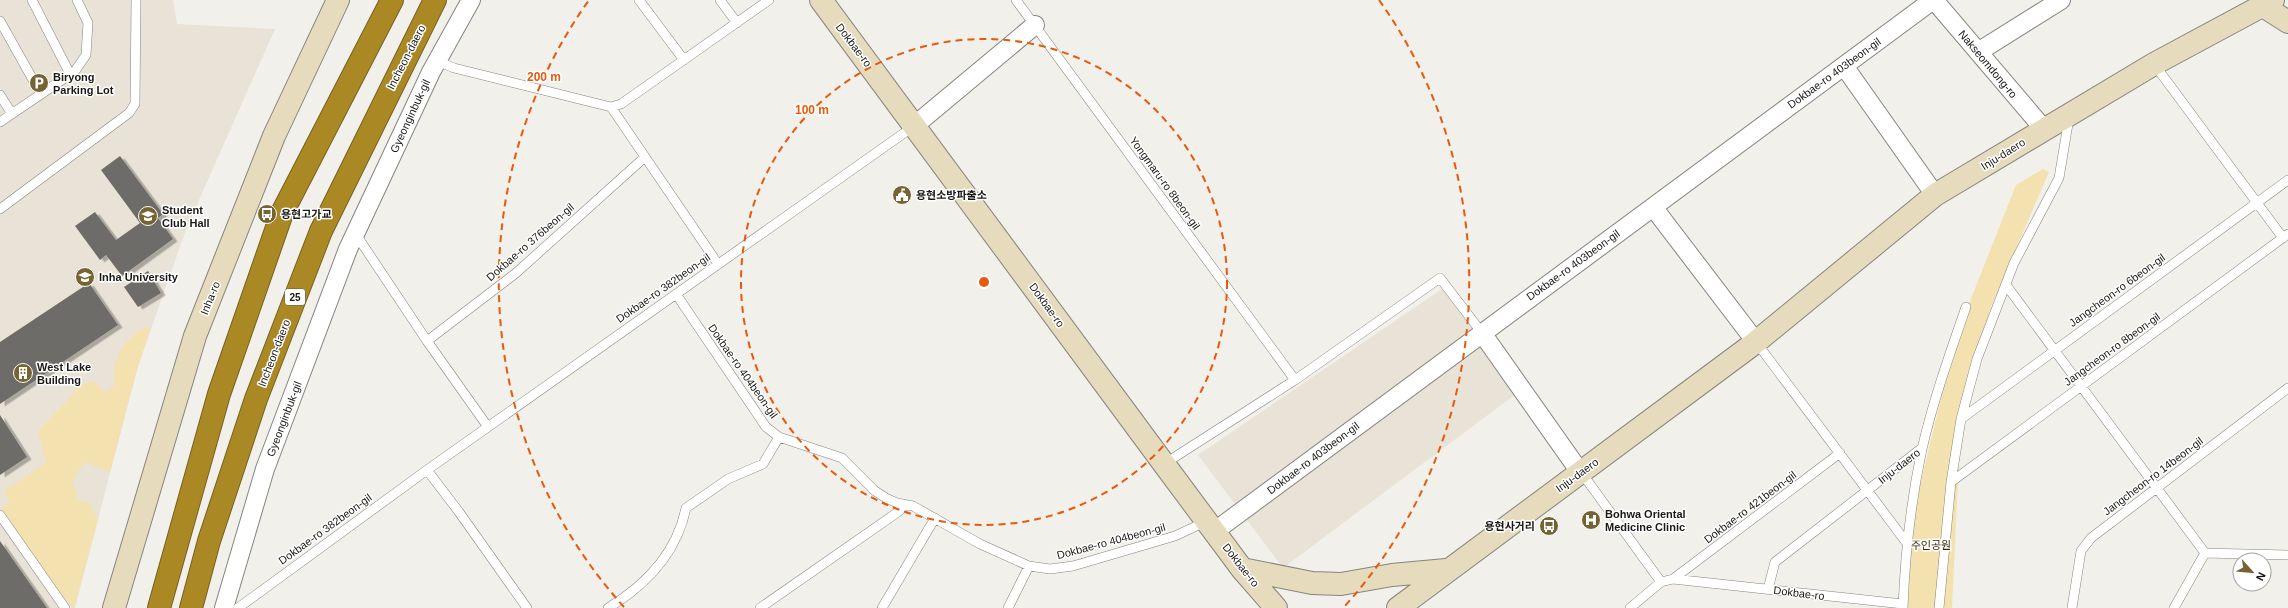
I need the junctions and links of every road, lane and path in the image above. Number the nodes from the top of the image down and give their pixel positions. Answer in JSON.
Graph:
{"nodes":[{"id":1,"x":32,"y":0,"type":"edge"},
{"id":2,"x":77,"y":0,"type":"edge"},
{"id":3,"x":136,"y":0,"type":"edge"},
{"id":4,"x":338,"y":0,"type":"edge"},
{"id":5,"x":392,"y":0,"type":"edge"},
{"id":6,"x":435,"y":0,"type":"edge"},
{"id":7,"x":471,"y":0,"type":"edge"},
{"id":8,"x":639,"y":0,"type":"edge"},
{"id":9,"x":720,"y":0,"type":"edge"},
{"id":10,"x":769,"y":0,"type":"edge"},
{"id":11,"x":821,"y":0,"type":"edge"},
{"id":12,"x":1016,"y":0,"type":"edge"},
{"id":13,"x":1933,"y":0,"type":"edge"},
{"id":14,"x":2061,"y":0,"type":"edge"},
{"id":15,"x":2268,"y":3,"type":"edge"},
{"id":16,"x":0,"y":21,"type":"edge"},
{"id":17,"x":2288,"y":22,"type":"edge"},
{"id":18,"x":736,"y":23,"type":"junction"},
{"id":19,"x":1035,"y":25,"type":"junction"},
{"id":20,"x":1978,"y":52,"type":"junction"},
{"id":21,"x":684,"y":60,"type":"junction"},
{"id":22,"x":437,"y":61,"type":"junction"},
{"id":23,"x":2154,"y":64,"type":"junction"},
{"id":24,"x":1844,"y":66,"type":"junction"},
{"id":25,"x":70,"y":74,"type":"junction"},
{"id":26,"x":41,"y":94,"type":"junction"},
{"id":27,"x":0,"y":95,"type":"edge"},
{"id":28,"x":610,"y":107,"type":"junction"},
{"id":29,"x":2070,"y":113,"type":"junction"},
{"id":30,"x":12,"y":114,"type":"junction"},
{"id":31,"x":0,"y":122,"type":"edge"},
{"id":32,"x":914,"y":126,"type":"junction"},
{"id":33,"x":2043,"y":128,"type":"junction"},
{"id":34,"x":645,"y":157,"type":"junction"},
{"id":35,"x":2288,"y":180,"type":"edge"},
{"id":36,"x":1934,"y":195,"type":"junction"},
{"id":37,"x":2256,"y":203,"type":"junction"},
{"id":38,"x":1653,"y":207,"type":"junction"},
{"id":39,"x":0,"y":209,"type":"edge"},
{"id":40,"x":355,"y":234,"type":"junction"},
{"id":41,"x":2286,"y":236,"type":"edge"},
{"id":42,"x":718,"y":264,"type":"junction"},
{"id":43,"x":2006,"y":285,"type":"junction"},
{"id":44,"x":676,"y":294,"type":"junction"},
{"id":45,"x":1966,"y":307,"type":"dead end"},
{"id":46,"x":1482,"y":333,"type":"junction"},
{"id":47,"x":426,"y":341,"type":"junction"},
{"id":48,"x":1756,"y":342,"type":"junction"},
{"id":49,"x":2054,"y":351,"type":"junction"},
{"id":50,"x":1295,"y":380,"type":"junction"},
{"id":51,"x":2081,"y":386,"type":"junction"},
{"id":52,"x":2288,"y":388,"type":"edge"},
{"id":53,"x":1961,"y":419,"type":"junction"},
{"id":54,"x":488,"y":427,"type":"junction"},
{"id":55,"x":779,"y":437,"type":"junction"},
{"id":56,"x":1922,"y":448,"type":"junction"},
{"id":57,"x":1840,"y":453,"type":"junction"},
{"id":58,"x":1164,"y":464,"type":"junction"},
{"id":59,"x":427,"y":470,"type":"junction"},
{"id":60,"x":1580,"y":472,"type":"junction"},
{"id":61,"x":1950,"y":482,"type":"junction"},
{"id":62,"x":2156,"y":488,"type":"junction"},
{"id":63,"x":1868,"y":490,"type":"junction"},
{"id":64,"x":905,"y":504,"type":"junction"},
{"id":65,"x":0,"y":516,"type":"edge"},
{"id":66,"x":935,"y":518,"type":"junction"},
{"id":67,"x":1211,"y":526,"type":"junction"},
{"id":68,"x":1906,"y":542,"type":"junction"},
{"id":69,"x":2205,"y":553,"type":"junction"},
{"id":70,"x":2288,"y":555,"type":"edge"},
{"id":71,"x":1029,"y":566,"type":"junction"},
{"id":72,"x":1242,"y":569,"type":"junction"},
{"id":73,"x":1448,"y":570,"type":"junction"},
{"id":74,"x":1674,"y":579,"type":"junction"},
{"id":75,"x":1661,"y":582,"type":"junction"},
{"id":76,"x":1768,"y":589,"type":"junction"},
{"id":77,"x":1416,"y":600,"type":"edge"},
{"id":78,"x":1903,"y":606,"type":"edge"},
{"id":79,"x":65,"y":608,"type":"edge"},
{"id":80,"x":114,"y":608,"type":"edge"},
{"id":81,"x":159,"y":608,"type":"edge"},
{"id":82,"x":191,"y":608,"type":"edge"},
{"id":83,"x":224,"y":608,"type":"edge"},
{"id":84,"x":238,"y":608,"type":"edge"},
{"id":85,"x":527,"y":608,"type":"edge"},
{"id":86,"x":608,"y":608,"type":"edge"},
{"id":87,"x":760,"y":608,"type":"edge"},
{"id":88,"x":882,"y":608,"type":"edge"},
{"id":89,"x":1008,"y":608,"type":"edge"},
{"id":90,"x":1276,"y":608,"type":"edge"},
{"id":91,"x":1398,"y":608,"type":"edge"},
{"id":92,"x":1630,"y":608,"type":"edge"},
{"id":93,"x":1939,"y":608,"type":"edge"},
{"id":94,"x":2072,"y":608,"type":"edge"},
{"id":95,"x":2174,"y":608,"type":"edge"}],
"edges":[{"from":1,"to":25,"type":"lane"},
{"from":2,"to":25,"type":"lane"},
{"from":3,"to":39,"type":"lane"},
{"from":4,"to":80,"type":"main road","name":"Inha-ro"},
{"from":5,"to":81,"type":"highway"},
{"from":6,"to":82,"type":"highway","name":"Incheon-daero","number":"25"},
{"from":7,"to":22,"type":"street","name":"Gyeonginbuk-gil"},
{"from":8,"to":21,"type":"lane"},
{"from":9,"to":18,"type":"lane"},
{"from":10,"to":18,"type":"lane"},
{"from":11,"to":32,"type":"main road","name":"Dokbae-ro"},
{"from":12,"to":19,"type":"lane","name":"Yongmaru-ro 8beon-gil"},
{"from":13,"to":20,"type":"street","name":"Nakseomdong-ro"},
{"from":13,"to":24,"type":"street","name":"Dokbae-ro 403beon-gil"},
{"from":14,"to":20,"type":"street"},
{"from":15,"to":17,"type":"main road"},
{"from":15,"to":23,"type":"main road","name":"Inju-daero"},
{"from":16,"to":26,"type":"lane"},
{"from":18,"to":21,"type":"lane"},
{"from":19,"to":32,"type":"street"},
{"from":19,"to":50,"type":"lane","name":"Yongmaru-ro 8beon-gil"},
{"from":20,"to":33,"type":"street","name":"Nakseomdong-ro"},
{"from":21,"to":28,"type":"lane"},
{"from":22,"to":28,"type":"lane"},
{"from":22,"to":40,"type":"street","name":"Gyeonginbuk-gil"},
{"from":23,"to":29,"type":"main road","name":"Inju-daero"},
{"from":23,"to":37,"type":"lane"},
{"from":24,"to":36,"type":"street"},
{"from":24,"to":38,"type":"street","name":"Dokbae-ro 403beon-gil"},
{"from":25,"to":26,"type":"lane"},
{"from":26,"to":30,"type":"lane"},
{"from":27,"to":30,"type":"lane"},
{"from":28,"to":34,"type":"lane"},
{"from":29,"to":33,"type":"main road","name":"Inju-daero"},
{"from":29,"to":43,"type":"lane"},
{"from":30,"to":31,"type":"lane"},
{"from":32,"to":42,"type":"lane","name":"Dokbae-ro 382beon-gil"},
{"from":32,"to":58,"type":"main road","name":"Dokbae-ro"},
{"from":33,"to":36,"type":"main road","name":"Inju-daero"},
{"from":34,"to":42,"type":"lane"},
{"from":34,"to":47,"type":"lane","name":"Dokbae-ro 376beon-gil"},
{"from":35,"to":37,"type":"lane","name":"Jangcheon-ro 6beon-gil"},
{"from":36,"to":48,"type":"main road","name":"Inju-daero"},
{"from":37,"to":41,"type":"lane"},
{"from":37,"to":49,"type":"lane","name":"Jangcheon-ro 6beon-gil"},
{"from":38,"to":46,"type":"street","name":"Dokbae-ro 403beon-gil"},
{"from":38,"to":48,"type":"street"},
{"from":40,"to":47,"type":"lane"},
{"from":40,"to":83,"type":"street","name":"Gyeonginbuk-gil"},
{"from":41,"to":51,"type":"lane","name":"Jangcheon-ro 8beon-gil"},
{"from":42,"to":44,"type":"lane","name":"Dokbae-ro 382beon-gil"},
{"from":43,"to":49,"type":"lane"},
{"from":43,"to":53,"type":"lane"},
{"from":44,"to":54,"type":"lane","name":"Dokbae-ro 382beon-gil"},
{"from":44,"to":55,"type":"lane","name":"Dokbae-ro 404beon-gil"},
{"from":45,"to":56,"type":"lane","name":"Inju-daero"},
{"from":46,"to":50,"type":"lane"},
{"from":46,"to":60,"type":"street"},
{"from":46,"to":67,"type":"street","name":"Dokbae-ro 403beon-gil"},
{"from":47,"to":54,"type":"lane"},
{"from":48,"to":57,"type":"lane","name":"Inju-daero"},
{"from":48,"to":60,"type":"main road","name":"Inju-daero"},
{"from":49,"to":51,"type":"lane"},
{"from":49,"to":53,"type":"lane","name":"Jangcheon-ro 6beon-gil"},
{"from":50,"to":58,"type":"lane"},
{"from":51,"to":61,"type":"lane","name":"Jangcheon-ro 8beon-gil"},
{"from":51,"to":62,"type":"lane"},
{"from":52,"to":62,"type":"lane","name":"Jangcheon-ro 14beon-gil"},
{"from":53,"to":61,"type":"lane"},
{"from":54,"to":59,"type":"lane","name":"Dokbae-ro 382beon-gil"},
{"from":55,"to":64,"type":"lane","name":"Dokbae-ro 404beon-gil"},
{"from":55,"to":86,"type":"lane"},
{"from":56,"to":63,"type":"lane","name":"Inju-daero"},
{"from":56,"to":68,"type":"lane","name":"Dokbae-ro"},
{"from":57,"to":63,"type":"lane","name":"Inju-daero"},
{"from":57,"to":74,"type":"lane","name":"Dokbae-ro 421beon-gil"},
{"from":58,"to":67,"type":"main road","name":"Dokbae-ro"},
{"from":59,"to":84,"type":"lane","name":"Dokbae-ro 382beon-gil"},
{"from":59,"to":85,"type":"lane"},
{"from":60,"to":73,"type":"main road","name":"Inju-daero"},
{"from":60,"to":75,"type":"lane"},
{"from":61,"to":93,"type":"lane"},
{"from":62,"to":69,"type":"lane"},
{"from":62,"to":94,"type":"lane","name":"Jangcheon-ro 14beon-gil"},
{"from":63,"to":68,"type":"lane"},
{"from":63,"to":76,"type":"lane","name":"Dokbae-ro"},
{"from":64,"to":66,"type":"lane","name":"Dokbae-ro 404beon-gil"},
{"from":64,"to":87,"type":"lane"},
{"from":65,"to":79,"type":"lane"},
{"from":66,"to":71,"type":"lane","name":"Dokbae-ro 404beon-gil"},
{"from":66,"to":88,"type":"lane"},
{"from":67,"to":71,"type":"lane","name":"Dokbae-ro 404beon-gil"},
{"from":67,"to":72,"type":"main road","name":"Dokbae-ro"},
{"from":68,"to":78,"type":"lane","name":"Dokbae-ro"},
{"from":69,"to":70,"type":"lane"},
{"from":69,"to":95,"type":"lane"},
{"from":71,"to":89,"type":"lane"},
{"from":72,"to":73,"type":"main road"},
{"from":72,"to":90,"type":"main road","name":"Dokbae-ro"},
{"from":73,"to":77,"type":"main road","name":"Inju-daero"},
{"from":74,"to":75,"type":"lane","name":"Dokbae-ro 421beon-gil"},
{"from":74,"to":76,"type":"lane","name":"Dokbae-ro 421beon-gil"},
{"from":75,"to":92,"type":"lane","name":"Dokbae-ro 421beon-gil"},
{"from":76,"to":78,"type":"lane","name":"Dokbae-ro"},
{"from":77,"to":91,"type":"main road","name":"Inju-daero"}]}
